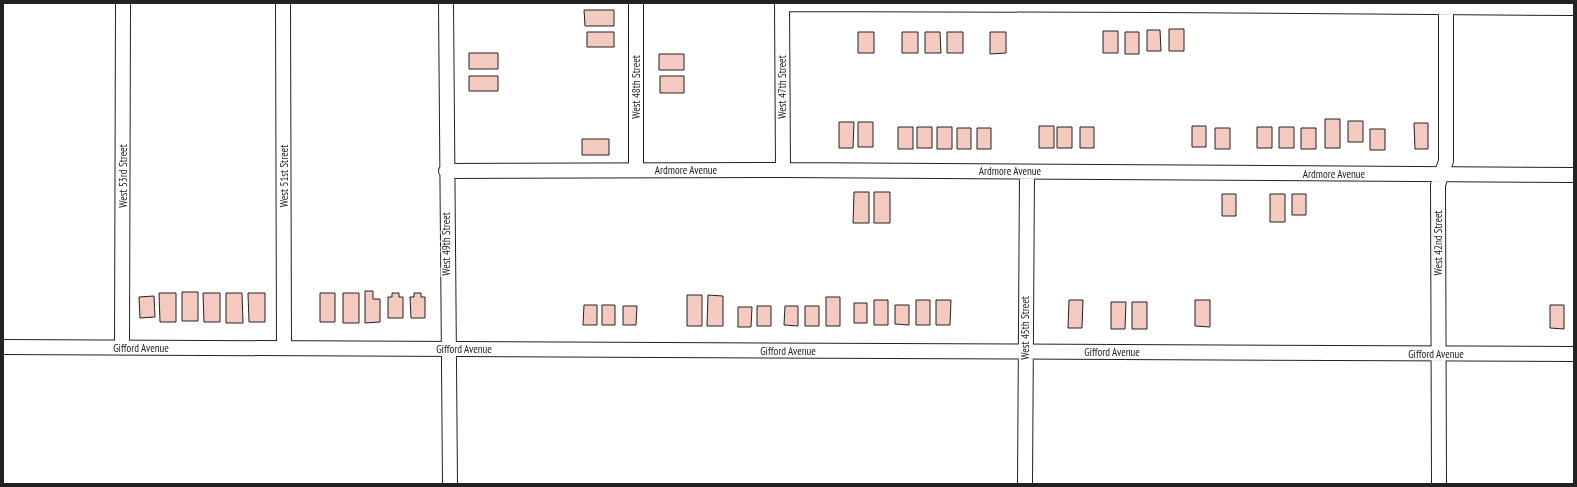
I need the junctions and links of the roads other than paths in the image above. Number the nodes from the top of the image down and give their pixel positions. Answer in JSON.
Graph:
{"nodes":[{"id":1,"x":123,"y":3,"type":"edge"},
{"id":2,"x":283,"y":3,"type":"edge"},
{"id":3,"x":446,"y":3,"type":"edge"},
{"id":4,"x":636,"y":3,"type":"edge"},
{"id":5,"x":782,"y":4,"type":"edge"},
{"id":6,"x":1446,"y":5,"type":"edge"},
{"id":7,"x":1574,"y":8,"type":"edge"},
{"id":8,"x":636,"y":170,"type":"junction"},
{"id":9,"x":783,"y":170,"type":"junction"},
{"id":10,"x":446,"y":171,"type":"junction"},
{"id":11,"x":1027,"y":172,"type":"junction"},
{"id":12,"x":1441,"y":174,"type":"junction"},
{"id":13,"x":1574,"y":175,"type":"edge"},
{"id":14,"x":3,"y":347,"type":"edge"},
{"id":15,"x":122,"y":348,"type":"junction"},
{"id":16,"x":284,"y":348,"type":"junction"},
{"id":17,"x":447,"y":349,"type":"junction"},
{"id":18,"x":1025,"y":352,"type":"junction"},
{"id":19,"x":1439,"y":354,"type":"junction"},
{"id":20,"x":1574,"y":354,"type":"edge"},
{"id":21,"x":450,"y":484,"type":"edge"},
{"id":22,"x":1025,"y":484,"type":"edge"},
{"id":23,"x":1439,"y":484,"type":"edge"}],
"edges":[{"from":1,"to":15,"type":"street","name":"West 53rd Street"},
{"from":2,"to":16,"type":"street","name":"West 51st Street"},
{"from":3,"to":10,"type":"street","name":"West 49th Street"},
{"from":4,"to":8,"type":"street","name":"West 48th Street"},
{"from":5,"to":6,"type":"street"},
{"from":5,"to":9,"type":"street","name":"West 47th Street"},
{"from":6,"to":7,"type":"street"},
{"from":6,"to":12,"type":"street","name":"West 42nd Street"},
{"from":8,"to":9,"type":"street","name":"Ardmore Avenue"},
{"from":8,"to":10,"type":"street","name":"Ardmore Avenue"},
{"from":9,"to":11,"type":"street","name":"Ardmore Avenue"},
{"from":10,"to":17,"type":"street","name":"West 49th Street"},
{"from":11,"to":12,"type":"street","name":"Ardmore Avenue"},
{"from":11,"to":18,"type":"street","name":"West 45th Street"},
{"from":12,"to":13,"type":"street","name":"Ardmore Avenue"},
{"from":12,"to":19,"type":"street","name":"West 42nd Street"},
{"from":14,"to":15,"type":"street","name":"Gifford Avenue"},
{"from":15,"to":16,"type":"street","name":"Gifford Avenue"},
{"from":16,"to":17,"type":"street","name":"Gifford Avenue"},
{"from":17,"to":18,"type":"street","name":"Gifford Avenue"},
{"from":17,"to":21,"type":"street","name":"West 49th Street"},
{"from":18,"to":19,"type":"street","name":"Gifford Avenue"},
{"from":18,"to":22,"type":"street","name":"West 45th Street"},
{"from":19,"to":20,"type":"street","name":"Gifford Avenue"},
{"from":19,"to":23,"type":"street","name":"West 42nd Street"}]}
